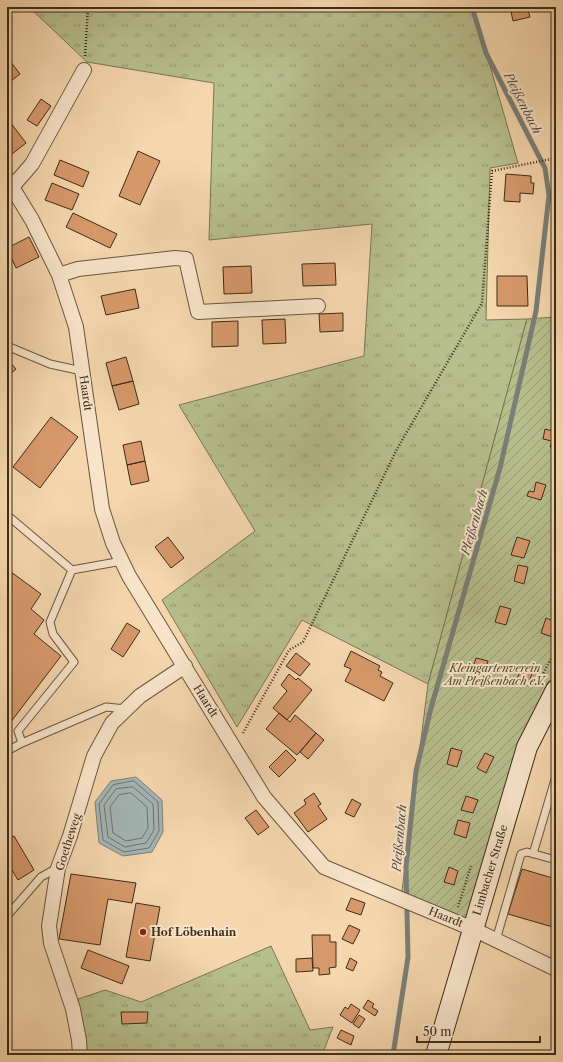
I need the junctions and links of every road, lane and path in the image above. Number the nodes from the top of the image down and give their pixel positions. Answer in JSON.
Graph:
{"nodes":[{"id":1,"x":88,"y":7,"type":"edge"},
{"id":2,"x":84,"y":70,"type":"joint"},
{"id":3,"x":556,"y":158,"type":"edge"},
{"id":4,"x":9,"y":183,"type":"edge"},
{"id":5,"x":59,"y":275,"type":"junction"},
{"id":6,"x":318,"y":306,"type":"dead end"},
{"id":7,"x":7,"y":346,"type":"edge"},
{"id":8,"x":82,"y":371,"type":"junction"},
{"id":9,"x":7,"y":515,"type":"edge"},
{"id":10,"x":122,"y":561,"type":"junction"},
{"id":11,"x":72,"y":570,"type":"junction"},
{"id":12,"x":185,"y":666,"type":"junction"},
{"id":13,"x":556,"y":690,"type":"edge"},
{"id":14,"x":126,"y":709,"type":"junction"},
{"id":15,"x":22,"y":743,"type":"junction"},
{"id":16,"x":235,"y":748,"type":"junction"},
{"id":17,"x":7,"y":751,"type":"edge"},
{"id":18,"x":556,"y":776,"type":"edge"},
{"id":19,"x":533,"y":854,"type":"junction"},
{"id":20,"x":556,"y":860,"type":"edge"},
{"id":21,"x":58,"y":868,"type":"junction"},
{"id":22,"x":7,"y":916,"type":"edge"},
{"id":23,"x":473,"y":928,"type":"junction"},
{"id":24,"x":496,"y":940,"type":"junction"},
{"id":25,"x":556,"y":969,"type":"edge"},
{"id":26,"x":80,"y":1055,"type":"edge"},
{"id":27,"x":436,"y":1055,"type":"edge"}],
"edges":[{"from":1,"to":2,"type":"path"},
{"from":2,"to":4,"type":"street","name":"Haardt"},
{"from":3,"to":16,"type":"path"},
{"from":4,"to":5,"type":"street","name":"Haardt"},
{"from":5,"to":6,"type":"street"},
{"from":5,"to":8,"type":"street","name":"Haardt"},
{"from":7,"to":8,"type":"lane"},
{"from":8,"to":10,"type":"street","name":"Haardt"},
{"from":9,"to":11,"type":"lane"},
{"from":10,"to":11,"type":"lane"},
{"from":10,"to":12,"type":"street","name":"Haardt"},
{"from":11,"to":15,"type":"lane"},
{"from":12,"to":14,"type":"street","name":"Goetheweg"},
{"from":12,"to":16,"type":"street","name":"Haardt"},
{"from":13,"to":23,"type":"street","name":"Limbacher Straße"},
{"from":14,"to":15,"type":"lane"},
{"from":14,"to":21,"type":"street","name":"Goetheweg"},
{"from":15,"to":17,"type":"lane"},
{"from":16,"to":23,"type":"street","name":"Haardt"},
{"from":18,"to":19,"type":"lane"},
{"from":19,"to":20,"type":"lane"},
{"from":19,"to":24,"type":"lane"},
{"from":21,"to":22,"type":"lane"},
{"from":21,"to":26,"type":"street","name":"Goetheweg"},
{"from":23,"to":24,"type":"street","name":"Haardt"},
{"from":23,"to":27,"type":"street","name":"Limbacher Straße"},
{"from":24,"to":25,"type":"street","name":"Haardt"}]}
